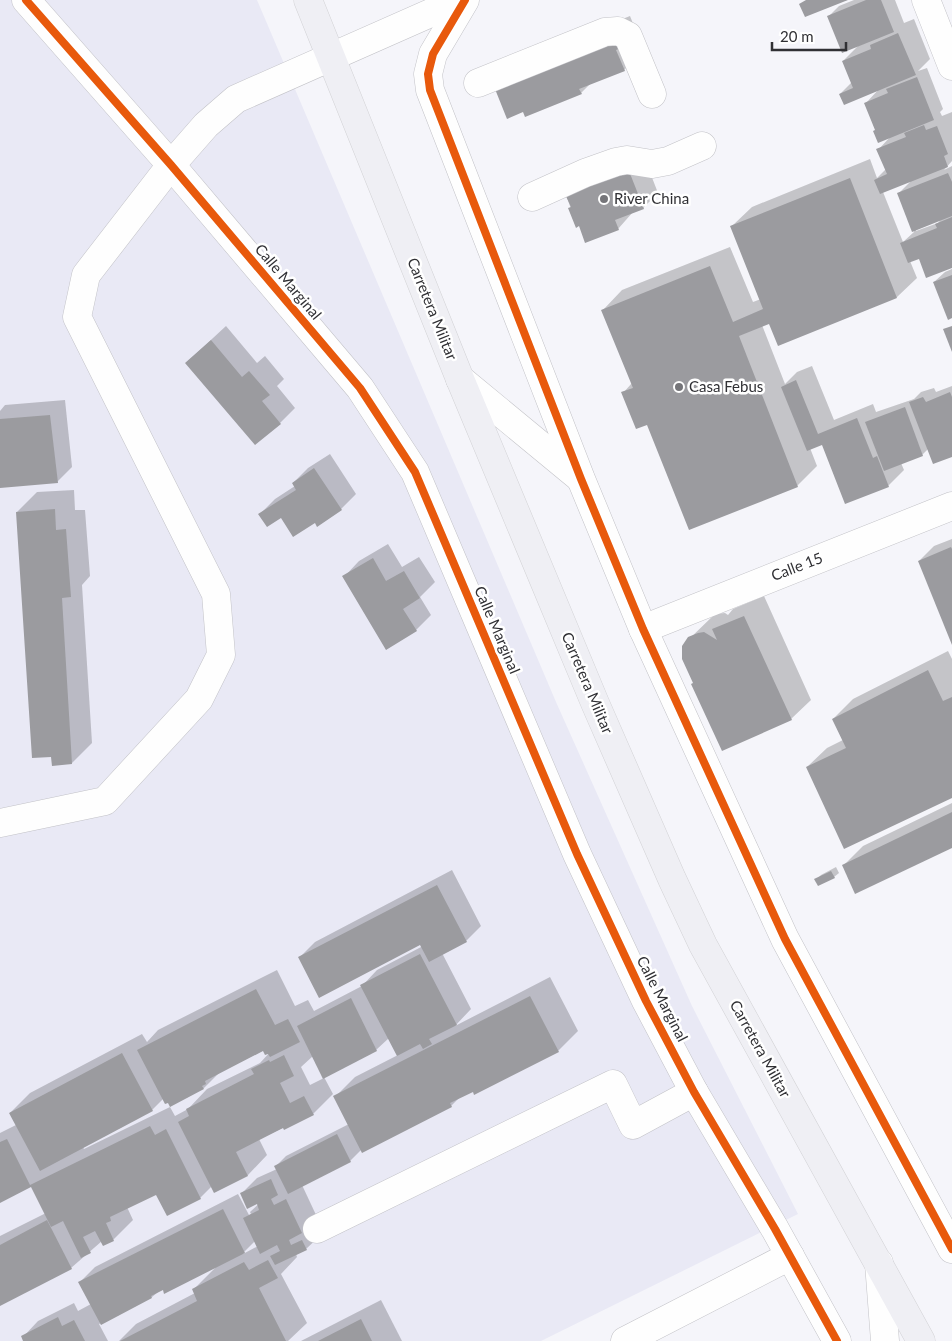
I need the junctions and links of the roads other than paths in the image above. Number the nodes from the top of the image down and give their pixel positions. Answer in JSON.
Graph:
{"nodes":[{"id":1,"x":26,"y":0,"type":"edge"},
{"id":2,"x":308,"y":0,"type":"edge"},
{"id":3,"x":460,"y":0,"type":"edge"},
{"id":4,"x":465,"y":0,"type":"edge"},
{"id":5,"x":926,"y":0,"type":"edge"},
{"id":6,"x":331,"y":56,"type":"junction"},
{"id":7,"x":952,"y":66,"type":"edge"},
{"id":8,"x":478,"y":84,"type":"dead end"},
{"id":9,"x":652,"y":94,"type":"dead end"},
{"id":10,"x":702,"y":146,"type":"dead end"},
{"id":11,"x":171,"y":165,"type":"junction"},
{"id":12,"x":532,"y":197,"type":"dead end"},
{"id":13,"x":460,"y":379,"type":"junction"},
{"id":14,"x":581,"y":479,"type":"junction"},
{"id":15,"x":952,"y":506,"type":"edge"},
{"id":16,"x":643,"y":629,"type":"junction"},
{"id":17,"x":0,"y":823,"type":"edge"},
{"id":18,"x":694,"y":1092,"type":"junction"},
{"id":19,"x":317,"y":1229,"type":"dead end"},
{"id":20,"x":952,"y":1249,"type":"edge"},
{"id":21,"x":790,"y":1256,"type":"junction"},
{"id":22,"x":879,"y":1262,"type":"junction"},
{"id":23,"x":625,"y":1341,"type":"edge"},
{"id":24,"x":836,"y":1341,"type":"edge"},
{"id":25,"x":885,"y":1341,"type":"edge"},
{"id":26,"x":921,"y":1341,"type":"edge"}],
"edges":[{"from":1,"to":11,"type":"street","name":"Calle Marginal"},
{"from":2,"to":6,"type":"main road","name":"Carretera Militar"},
{"from":3,"to":6,"type":"street"},
{"from":4,"to":14,"type":"street"},
{"from":5,"to":7,"type":"street"},
{"from":6,"to":11,"type":"street"},
{"from":6,"to":13,"type":"main road","name":"Carretera Militar"},
{"from":8,"to":9,"type":"street"},
{"from":10,"to":12,"type":"street"},
{"from":11,"to":17,"type":"street"},
{"from":11,"to":18,"type":"street","name":"Calle Marginal"},
{"from":13,"to":14,"type":"street"},
{"from":13,"to":22,"type":"main road","name":"Carretera Militar"},
{"from":14,"to":16,"type":"street"},
{"from":15,"to":16,"type":"street","name":"Calle 15"},
{"from":16,"to":20,"type":"street"},
{"from":18,"to":19,"type":"street"},
{"from":18,"to":21,"type":"street","name":"Calle Marginal"},
{"from":21,"to":23,"type":"street"},
{"from":21,"to":24,"type":"street","name":"Calle Marginal"},
{"from":22,"to":25,"type":"street"},
{"from":22,"to":26,"type":"main road","name":"Carretera Militar"}]}
